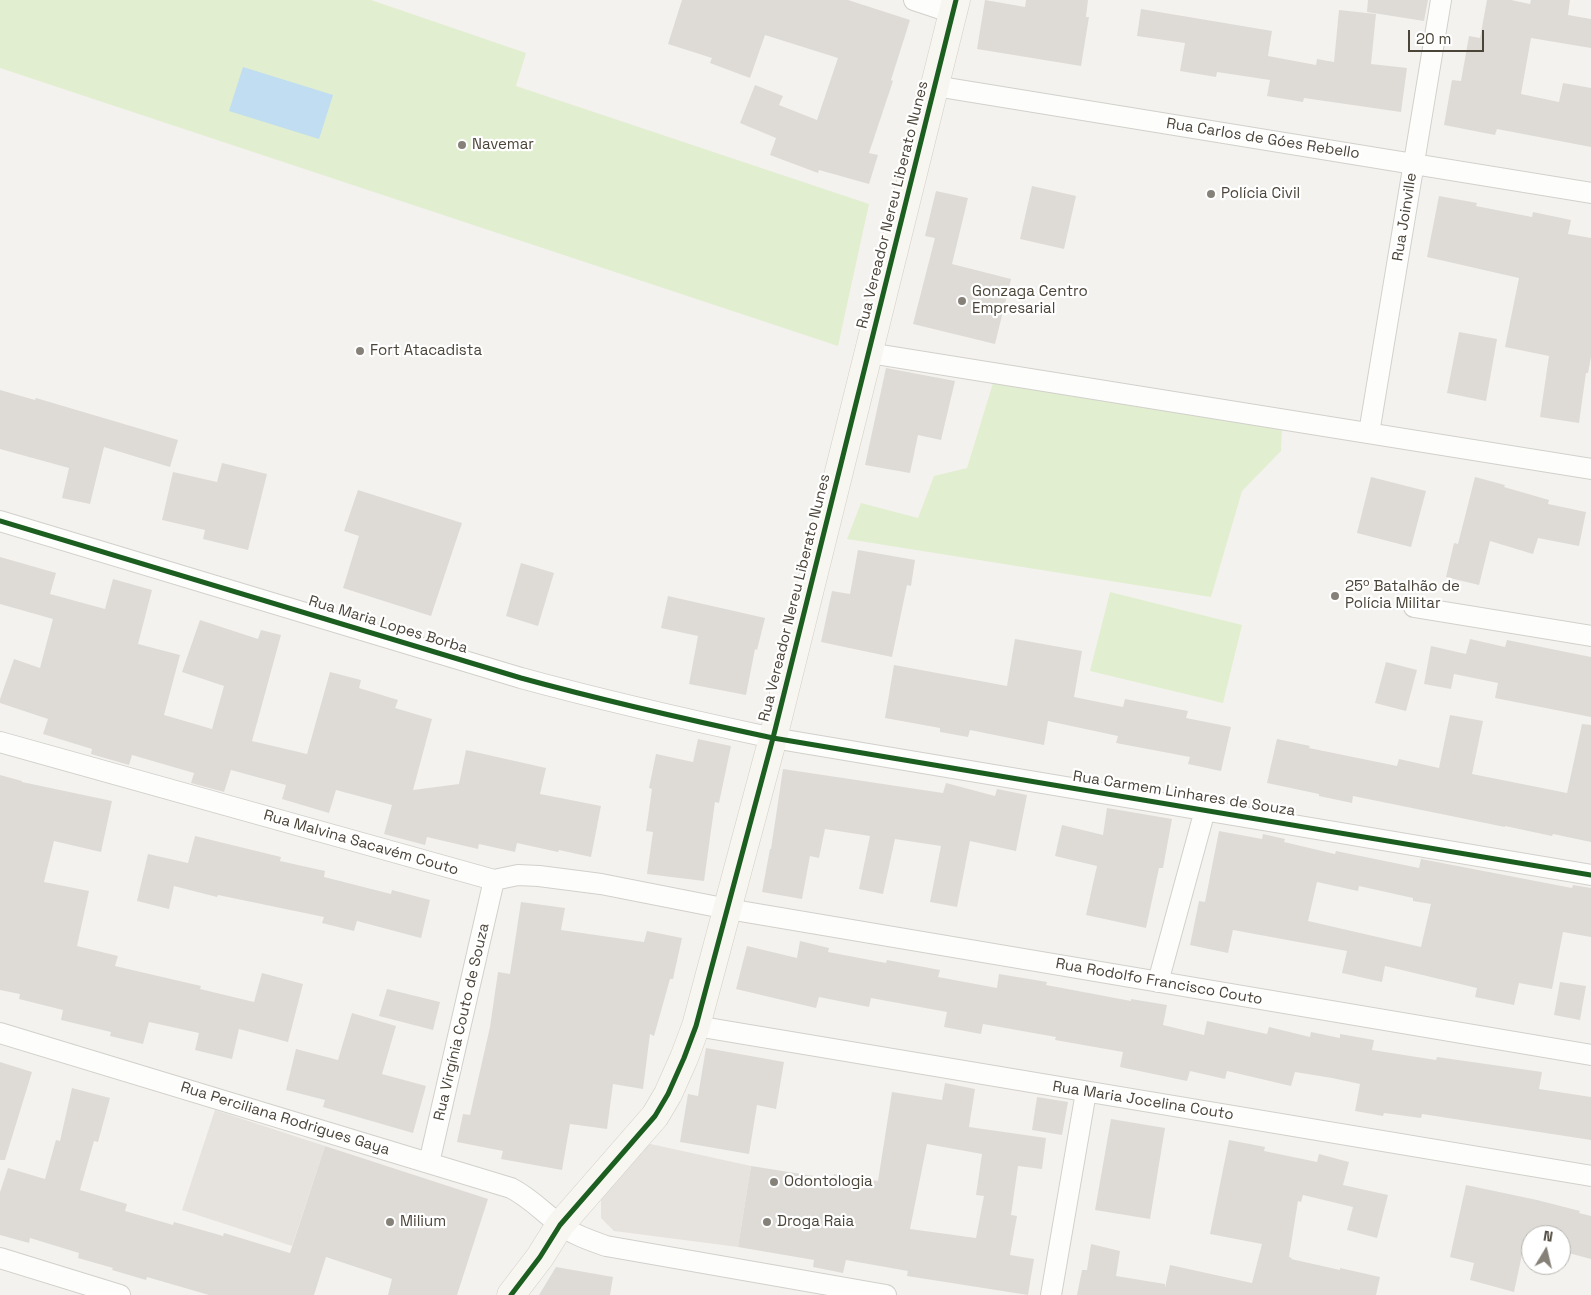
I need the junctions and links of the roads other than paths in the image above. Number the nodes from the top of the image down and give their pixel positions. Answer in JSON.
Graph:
{"nodes":[{"id":1,"x":914,"y":0,"type":"edge"},
{"id":2,"x":1441,"y":0,"type":"edge"},
{"id":3,"x":955,"y":7,"type":"edge"},
{"id":4,"x":935,"y":86,"type":"junction"},
{"id":5,"x":1414,"y":164,"type":"junction"},
{"id":6,"x":1591,"y":193,"type":"edge"},
{"id":7,"x":869,"y":353,"type":"junction"},
{"id":8,"x":1369,"y":434,"type":"junction"},
{"id":9,"x":1591,"y":469,"type":"edge"},
{"id":10,"x":0,"y":521,"type":"edge"},
{"id":11,"x":1414,"y":607,"type":"dead end"},
{"id":12,"x":1591,"y":636,"type":"edge"},
{"id":13,"x":773,"y":738,"type":"junction"},
{"id":14,"x":0,"y":742,"type":"edge"},
{"id":15,"x":1205,"y":810,"type":"junction"},
{"id":16,"x":1591,"y":874,"type":"edge"},
{"id":17,"x":494,"y":880,"type":"junction"},
{"id":18,"x":728,"y":909,"type":"junction"},
{"id":19,"x":1158,"y":982,"type":"junction"},
{"id":20,"x":696,"y":1026,"type":"junction"},
{"id":21,"x":0,"y":1033,"type":"edge"},
{"id":22,"x":1591,"y":1055,"type":"edge"},
{"id":23,"x":1086,"y":1092,"type":"junction"},
{"id":24,"x":429,"y":1163,"type":"junction"},
{"id":25,"x":1591,"y":1176,"type":"edge"},
{"id":26,"x":560,"y":1225,"type":"junction"},
{"id":27,"x":0,"y":1258,"type":"edge"},
{"id":28,"x":120,"y":1295,"type":"edge"},
{"id":29,"x":511,"y":1295,"type":"edge"},
{"id":30,"x":886,"y":1295,"type":"edge"},
{"id":31,"x":1051,"y":1295,"type":"edge"}],
"edges":[{"from":1,"to":3,"type":"street"},
{"from":2,"to":5,"type":"street","name":"Rua Joinville"},
{"from":3,"to":4,"type":"main road","name":"Rua Vereador Nereu Liberato Nunes"},
{"from":4,"to":5,"type":"street","name":"Rua Carlos de Góes Rebello"},
{"from":4,"to":7,"type":"main road","name":"Rua Vereador Nereu Liberato Nunes"},
{"from":5,"to":6,"type":"street","name":"Rua Carlos de Góes Rebello"},
{"from":5,"to":8,"type":"street","name":"Rua Joinville"},
{"from":7,"to":8,"type":"street"},
{"from":7,"to":13,"type":"main road","name":"Rua Vereador Nereu Liberato Nunes"},
{"from":8,"to":9,"type":"street"},
{"from":10,"to":13,"type":"street","name":"Rua Maria Lopes Borba"},
{"from":11,"to":12,"type":"street"},
{"from":13,"to":15,"type":"street","name":"Rua Carmem Linhares de Souza"},
{"from":13,"to":18,"type":"main road","name":"Rua Vereador Nereu Liberato Nunes"},
{"from":14,"to":17,"type":"street","name":"Rua Malvina Sacavém Couto"},
{"from":15,"to":16,"type":"street","name":"Rua Carmem Linhares de Souza"},
{"from":15,"to":19,"type":"street"},
{"from":17,"to":18,"type":"street","name":"Rua Malvina Sacavém Couto"},
{"from":17,"to":24,"type":"street","name":"Rua Virgínia Couto de Souza"},
{"from":18,"to":19,"type":"street","name":"Rua Rodolfo Francisco Couto"},
{"from":18,"to":20,"type":"main road","name":"Rua Vereador Nereu Liberato Nunes"},
{"from":19,"to":22,"type":"street","name":"Rua Rodolfo Francisco Couto"},
{"from":20,"to":23,"type":"street","name":"Rua Maria Jocelina Couto"},
{"from":20,"to":26,"type":"main road","name":"Rua Vereador Nereu Liberato Nunes"},
{"from":21,"to":24,"type":"street","name":"Rua Perciliana Rodrigues Gaya"},
{"from":23,"to":25,"type":"street","name":"Rua Maria Jocelina Couto"},
{"from":23,"to":31,"type":"street"},
{"from":24,"to":26,"type":"street","name":"Rua Perciliana Rodrigues Gaya"},
{"from":26,"to":29,"type":"main road","name":"Rua Vereador Nereu Liberato Nunes"},
{"from":26,"to":30,"type":"street","name":"Rua Perciliana Rodrigues Gaya"},
{"from":27,"to":28,"type":"street"}]}
